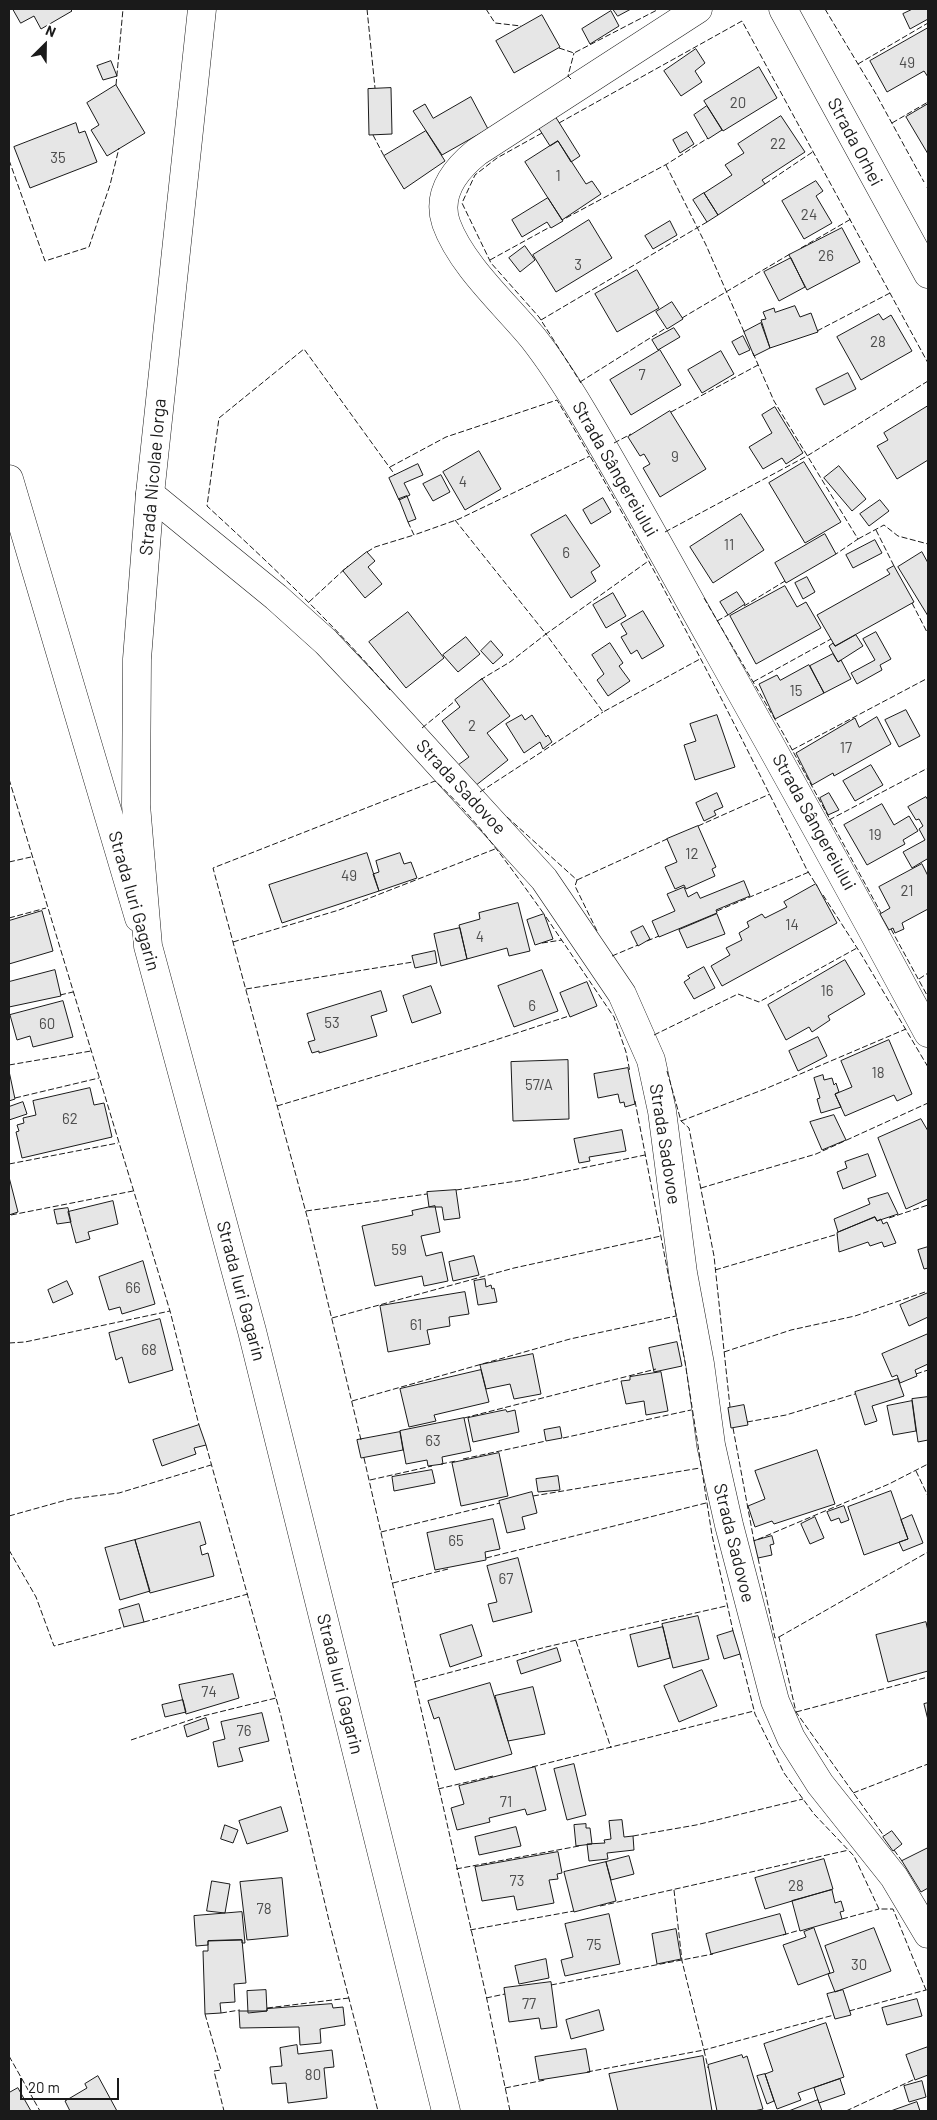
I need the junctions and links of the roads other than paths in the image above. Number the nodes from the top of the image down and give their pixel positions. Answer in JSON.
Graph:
{"nodes":[{"id":1,"x":202,"y":9,"type":"edge"},
{"id":2,"x":698,"y":9,"type":"edge"},
{"id":3,"x":783,"y":9,"type":"edge"},
{"id":4,"x":928,"y":274,"type":"edge"},
{"id":5,"x":9,"y":479,"type":"edge"},
{"id":6,"x":150,"y":494,"type":"junction"},
{"id":7,"x":148,"y":946,"type":"junction"},
{"id":8,"x":928,"y":1033,"type":"edge"},
{"id":9,"x":928,"y":1934,"type":"edge"},
{"id":10,"x":446,"y":2111,"type":"edge"}],
"edges":[{"from":1,"to":6,"type":"street","name":"Strada Nicolae Iorga"},
{"from":2,"to":8,"type":"street","name":"Strada Sângereiului"},
{"from":3,"to":4,"type":"street","name":"Strada Orhei"},
{"from":5,"to":7,"type":"street","name":"Strada Iuri Gagarin"},
{"from":6,"to":7,"type":"street","name":"Strada Nicolae Iorga"},
{"from":6,"to":9,"type":"street","name":"Strada Sadovoe"},
{"from":7,"to":10,"type":"street","name":"Strada Iuri Gagarin"}]}
